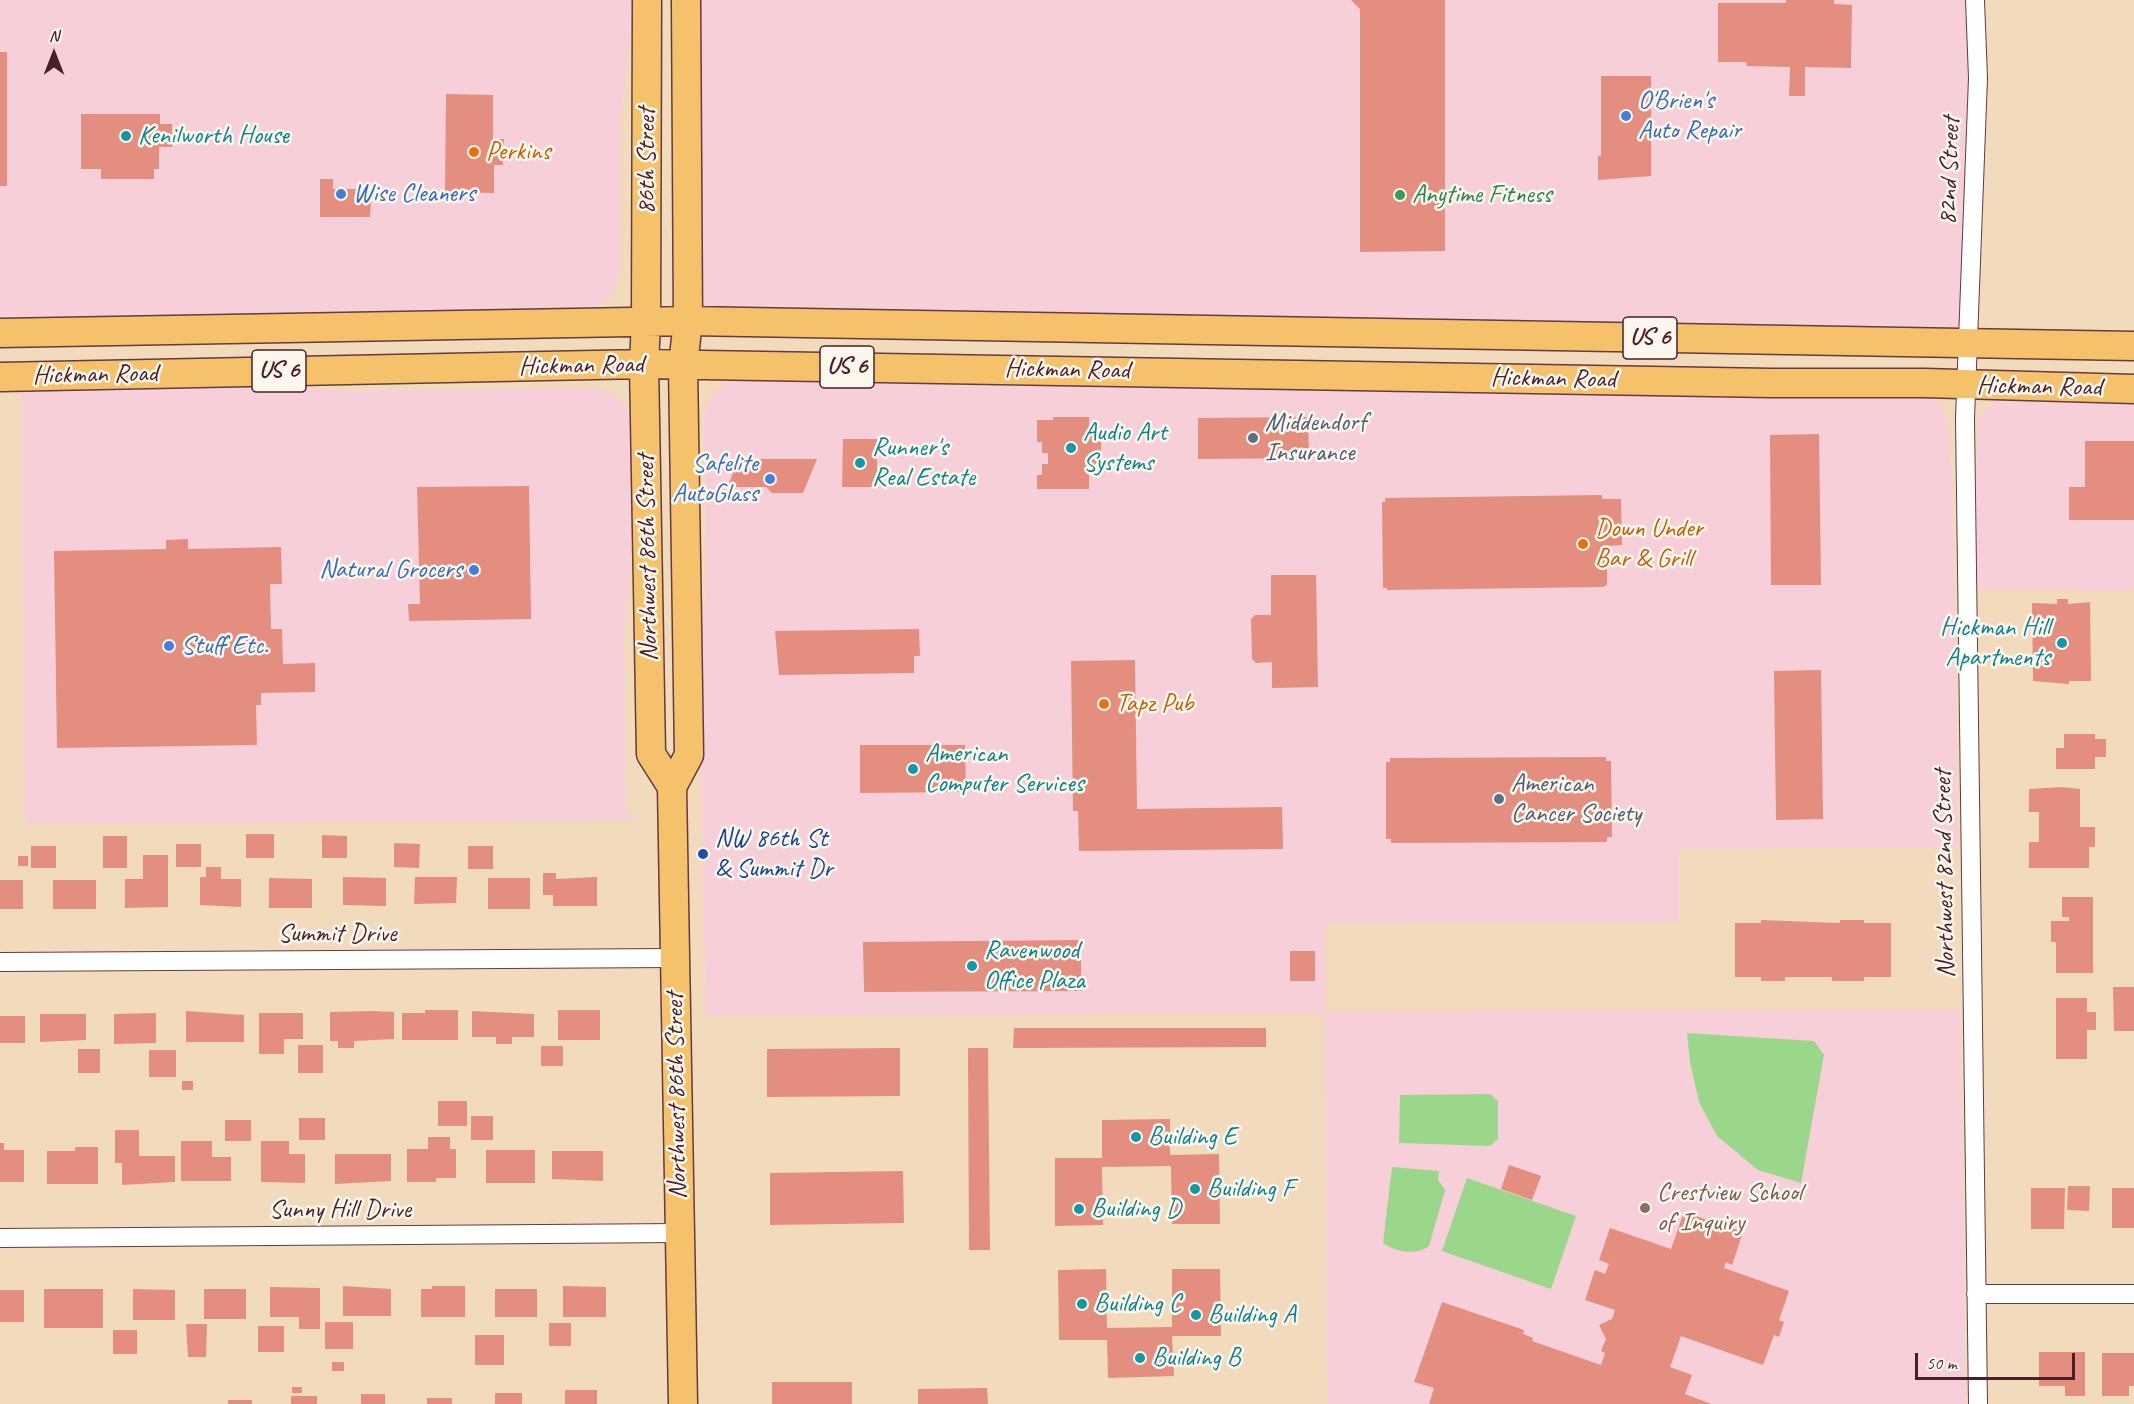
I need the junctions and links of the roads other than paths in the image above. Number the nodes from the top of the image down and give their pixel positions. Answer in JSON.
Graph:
{"nodes":[{"id":1,"x":647,"y":0,"type":"edge"},
{"id":2,"x":686,"y":0,"type":"edge"},
{"id":3,"x":1975,"y":0,"type":"edge"},
{"id":4,"x":688,"y":321,"type":"junction"},
{"id":5,"x":646,"y":322,"type":"junction"},
{"id":6,"x":0,"y":333,"type":"edge"},
{"id":7,"x":1967,"y":344,"type":"junction"},
{"id":8,"x":2134,"y":346,"type":"edge"},
{"id":9,"x":644,"y":364,"type":"junction"},
{"id":10,"x":683,"y":365,"type":"junction"},
{"id":11,"x":0,"y":377,"type":"edge"},
{"id":12,"x":1965,"y":385,"type":"junction"},
{"id":13,"x":2134,"y":389,"type":"edge"},
{"id":14,"x":672,"y":788,"type":"junction"},
{"id":15,"x":674,"y":958,"type":"junction"},
{"id":16,"x":0,"y":962,"type":"edge"},
{"id":17,"x":680,"y":1233,"type":"junction"},
{"id":18,"x":0,"y":1238,"type":"edge"},
{"id":19,"x":1976,"y":1294,"type":"junction"},
{"id":20,"x":2134,"y":1294,"type":"edge"},
{"id":21,"x":683,"y":1404,"type":"edge"},
{"id":22,"x":1977,"y":1404,"type":"edge"}],
"edges":[{"from":1,"to":5,"type":"main road","name":"86th Street"},
{"from":2,"to":4,"type":"main road","name":"86th Street"},
{"from":3,"to":7,"type":"street","name":"82nd Street"},
{"from":4,"to":5,"type":"main road","name":"Hickman Road","number":"US 6"},
{"from":4,"to":7,"type":"main road","name":"Hickman Road","number":"US 6"},
{"from":4,"to":10,"type":"main road","name":"Northwest 86th Street"},
{"from":5,"to":6,"type":"main road","name":"Hickman Road","number":"US 6"},
{"from":5,"to":9,"type":"main road","name":"Northwest 86th Street"},
{"from":7,"to":8,"type":"main road","name":"Hickman Road","number":"US 6"},
{"from":7,"to":12,"type":"street","name":"Northwest 82nd Street"},
{"from":9,"to":10,"type":"main road","name":"Hickman Road","number":"US 6"},
{"from":9,"to":11,"type":"main road","name":"Hickman Road","number":"US 6"},
{"from":9,"to":14,"type":"main road","name":"Northwest 86th Street"},
{"from":10,"to":12,"type":"main road","name":"Hickman Road","number":"US 6"},
{"from":10,"to":14,"type":"main road","name":"Northwest 86th Street"},
{"from":12,"to":13,"type":"main road","name":"Hickman Road","number":"US 6"},
{"from":12,"to":19,"type":"street","name":"Northwest 82nd Street"},
{"from":14,"to":15,"type":"main road","name":"Northwest 86th Street"},
{"from":15,"to":16,"type":"street","name":"Summit Drive"},
{"from":15,"to":17,"type":"main road","name":"Northwest 86th Street"},
{"from":17,"to":18,"type":"street","name":"Sunny Hill Drive"},
{"from":17,"to":21,"type":"main road","name":"Northwest 86th Street"},
{"from":19,"to":20,"type":"street"},
{"from":19,"to":22,"type":"street","name":"Northwest 82nd Street"}]}
